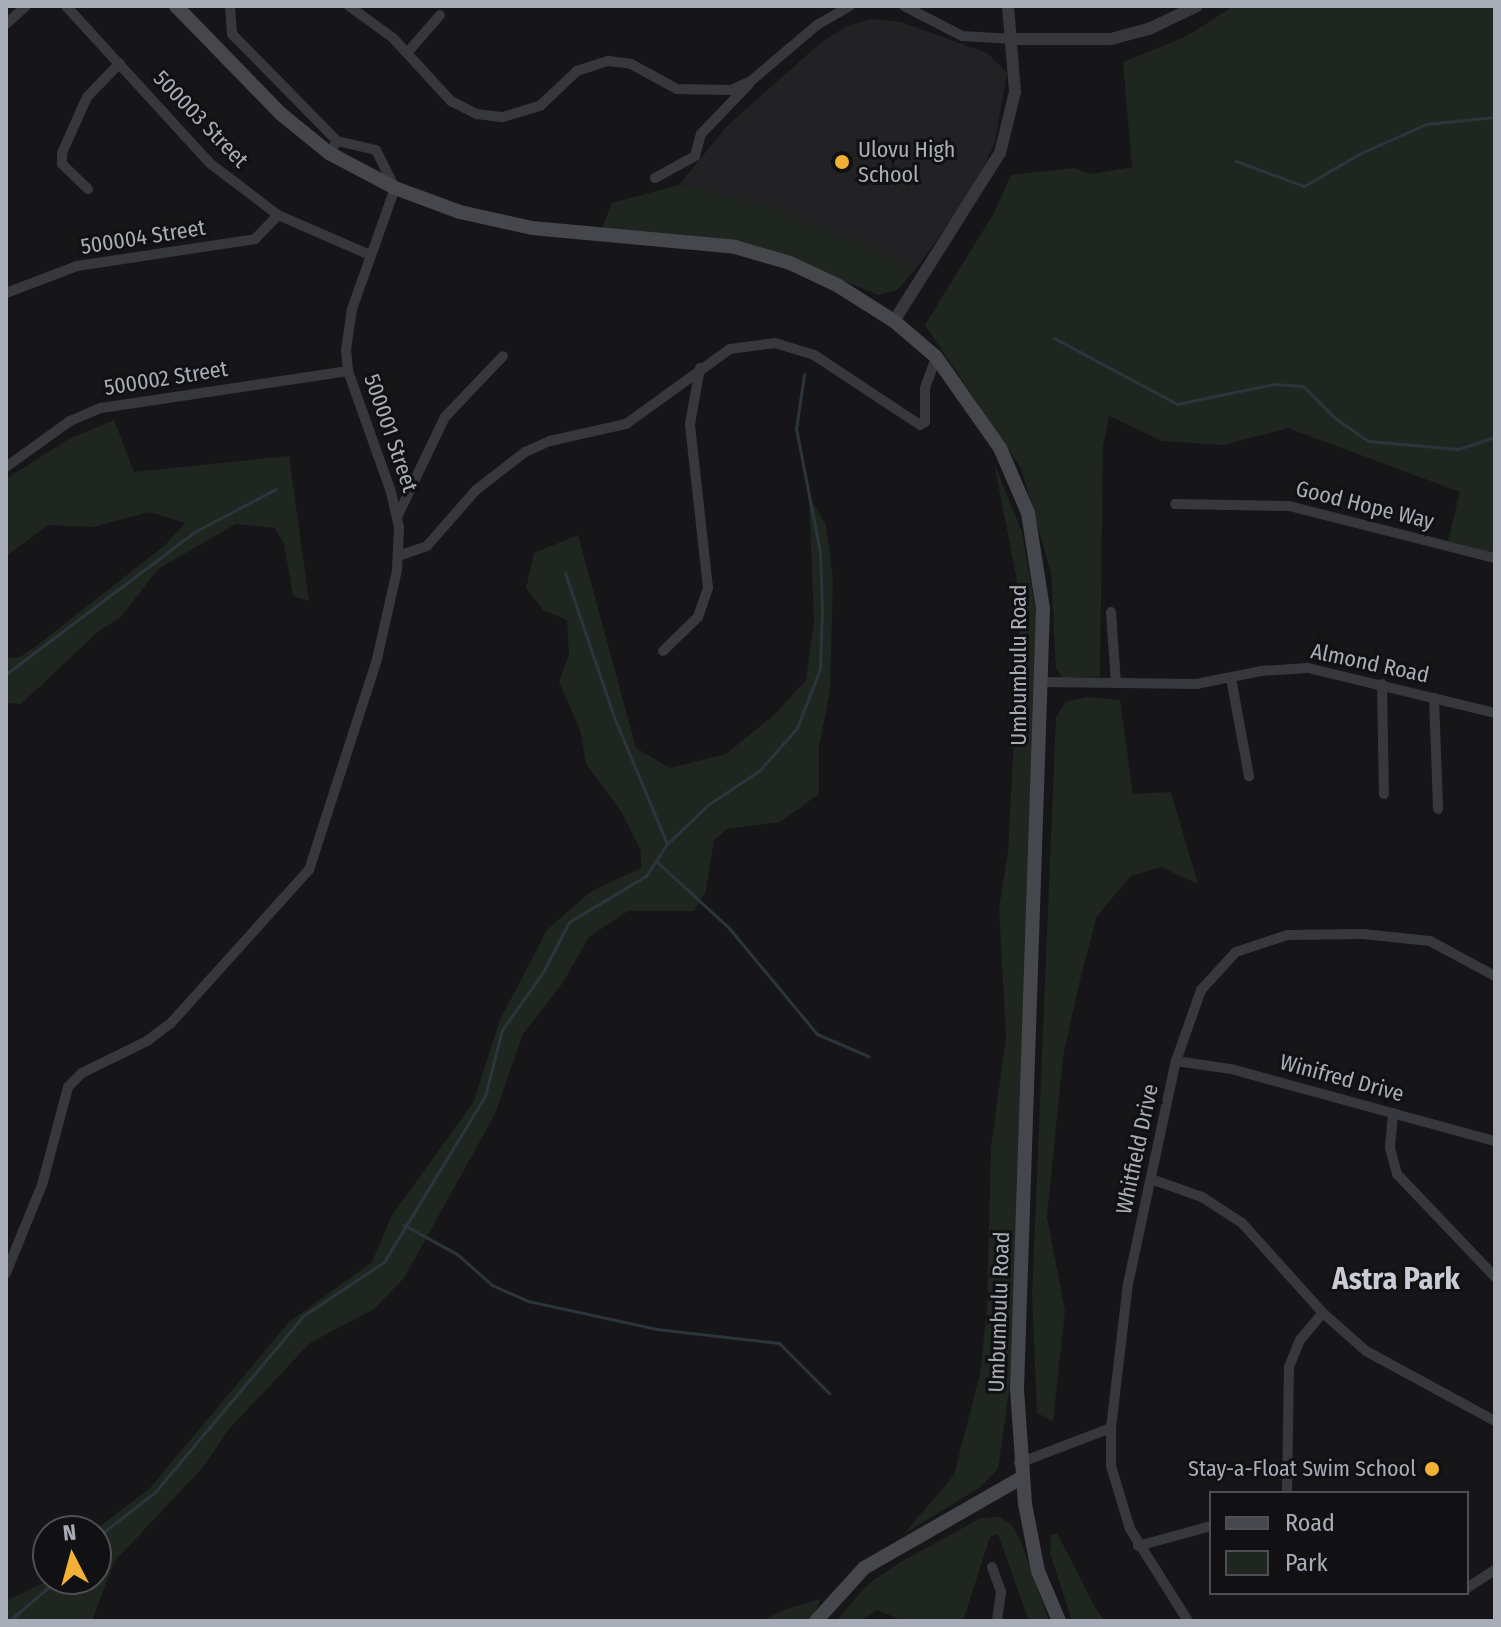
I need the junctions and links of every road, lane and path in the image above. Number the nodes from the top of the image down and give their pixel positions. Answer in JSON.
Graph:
{"nodes":[{"id":1,"x":26,"y":6,"type":"edge"},
{"id":2,"x":66,"y":6,"type":"edge"},
{"id":3,"x":176,"y":6,"type":"edge"},
{"id":4,"x":230,"y":6,"type":"edge"},
{"id":5,"x":349,"y":6,"type":"edge"},
{"id":6,"x":850,"y":6,"type":"edge"},
{"id":7,"x":904,"y":6,"type":"edge"},
{"id":8,"x":1008,"y":6,"type":"edge"},
{"id":9,"x":1197,"y":6,"type":"edge"},
{"id":10,"x":440,"y":15,"type":"dead end"},
{"id":11,"x":6,"y":24,"type":"edge"},
{"id":12,"x":1014,"y":39,"type":"junction"},
{"id":13,"x":407,"y":53,"type":"junction"},
{"id":14,"x":120,"y":63,"type":"junction"},
{"id":15,"x":751,"y":81,"type":"junction"},
{"id":16,"x":333,"y":147,"type":"junction"},
{"id":17,"x":655,"y":178,"type":"dead end"},
{"id":18,"x":395,"y":188,"type":"junction"},
{"id":19,"x":88,"y":189,"type":"dead end"},
{"id":20,"x":278,"y":215,"type":"junction"},
{"id":21,"x":370,"y":255,"type":"junction"},
{"id":22,"x":6,"y":293,"type":"edge"},
{"id":23,"x":894,"y":321,"type":"junction"},
{"id":24,"x":503,"y":356,"type":"dead end"},
{"id":25,"x":936,"y":357,"type":"junction"},
{"id":26,"x":700,"y":368,"type":"junction"},
{"id":27,"x":348,"y":371,"type":"junction"},
{"id":28,"x":6,"y":467,"type":"edge"},
{"id":29,"x":1175,"y":504,"type":"dead end"},
{"id":30,"x":397,"y":517,"type":"junction"},
{"id":31,"x":398,"y":556,"type":"junction"},
{"id":32,"x":1495,"y":558,"type":"edge"},
{"id":33,"x":1111,"y":612,"type":"dead end"},
{"id":34,"x":663,"y":651,"type":"dead end"},
{"id":35,"x":1231,"y":678,"type":"junction"},
{"id":36,"x":1044,"y":682,"type":"junction"},
{"id":37,"x":1116,"y":683,"type":"junction"},
{"id":38,"x":1382,"y":684,"type":"junction"},
{"id":39,"x":1434,"y":698,"type":"junction"},
{"id":40,"x":1495,"y":713,"type":"edge"},
{"id":41,"x":1249,"y":776,"type":"dead end"},
{"id":42,"x":1384,"y":794,"type":"dead end"},
{"id":43,"x":1438,"y":809,"type":"dead end"},
{"id":44,"x":1495,"y":976,"type":"edge"},
{"id":45,"x":1176,"y":1061,"type":"junction"},
{"id":46,"x":1393,"y":1113,"type":"junction"},
{"id":47,"x":1495,"y":1141,"type":"edge"},
{"id":48,"x":1151,"y":1179,"type":"junction"},
{"id":49,"x":6,"y":1273,"type":"edge"},
{"id":50,"x":1495,"y":1277,"type":"edge"},
{"id":51,"x":1323,"y":1313,"type":"junction"},
{"id":52,"x":1495,"y":1421,"type":"edge"},
{"id":53,"x":1111,"y":1428,"type":"junction"},
{"id":54,"x":1020,"y":1470,"type":"junction"},
{"id":55,"x":1287,"y":1491,"type":"edge"},
{"id":56,"x":1209,"y":1527,"type":"edge"},
{"id":57,"x":1138,"y":1546,"type":"junction"},
{"id":58,"x":992,"y":1567,"type":"dead end"},
{"id":59,"x":1495,"y":1570,"type":"edge"},
{"id":60,"x":1469,"y":1587,"type":"edge"},
{"id":61,"x":816,"y":1621,"type":"edge"},
{"id":62,"x":997,"y":1621,"type":"edge"},
{"id":63,"x":1059,"y":1621,"type":"edge"},
{"id":64,"x":1188,"y":1621,"type":"edge"}],
"edges":[{"from":1,"to":11,"type":"street"},
{"from":2,"to":14,"type":"street","name":"500003 Street"},
{"from":3,"to":16,"type":"main road","name":"Umbumbulu Road"},
{"from":4,"to":16,"type":"street"},
{"from":5,"to":13,"type":"street"},
{"from":6,"to":15,"type":"street"},
{"from":7,"to":12,"type":"street"},
{"from":8,"to":12,"type":"street"},
{"from":9,"to":12,"type":"street"},
{"from":10,"to":13,"type":"street"},
{"from":12,"to":23,"type":"street"},
{"from":13,"to":15,"type":"street"},
{"from":14,"to":19,"type":"street"},
{"from":14,"to":20,"type":"street","name":"500003 Street"},
{"from":15,"to":17,"type":"street"},
{"from":16,"to":18,"type":"main road","name":"Umbumbulu Road"},
{"from":16,"to":18,"type":"street"},
{"from":18,"to":21,"type":"street","name":"500001 Street"},
{"from":18,"to":23,"type":"main road","name":"Umbumbulu Road"},
{"from":20,"to":21,"type":"street","name":"500003 Street"},
{"from":20,"to":22,"type":"street","name":"500004 Street"},
{"from":21,"to":27,"type":"street","name":"500001 Street"},
{"from":23,"to":25,"type":"main road","name":"Umbumbulu Road"},
{"from":24,"to":30,"type":"street"},
{"from":25,"to":26,"type":"street"},
{"from":25,"to":36,"type":"main road","name":"Umbumbulu Road"},
{"from":26,"to":31,"type":"street"},
{"from":26,"to":34,"type":"street"},
{"from":27,"to":28,"type":"street","name":"500002 Street"},
{"from":27,"to":30,"type":"street","name":"500001 Street"},
{"from":29,"to":32,"type":"street","name":"Good Hope Way"},
{"from":30,"to":31,"type":"street","name":"500001 Street"},
{"from":31,"to":49,"type":"street","name":"500001 Street"},
{"from":33,"to":37,"type":"street"},
{"from":35,"to":37,"type":"street","name":"Almond Road"},
{"from":35,"to":38,"type":"street","name":"Almond Road"},
{"from":35,"to":41,"type":"street"},
{"from":36,"to":37,"type":"street","name":"Almond Road"},
{"from":36,"to":54,"type":"main road","name":"Umbumbulu Road"},
{"from":38,"to":39,"type":"street","name":"Almond Road"},
{"from":38,"to":42,"type":"street"},
{"from":39,"to":40,"type":"street","name":"Almond Road"},
{"from":39,"to":43,"type":"street"},
{"from":44,"to":45,"type":"street","name":"Whitfield Drive"},
{"from":45,"to":46,"type":"street","name":"Winifred Drive"},
{"from":45,"to":48,"type":"street","name":"Whitfield Drive"},
{"from":46,"to":47,"type":"street","name":"Winifred Drive"},
{"from":46,"to":50,"type":"street"},
{"from":48,"to":51,"type":"street"},
{"from":48,"to":53,"type":"street","name":"Whitfield Drive"},
{"from":51,"to":52,"type":"street"},
{"from":51,"to":55,"type":"street"},
{"from":53,"to":54,"type":"street"},
{"from":53,"to":57,"type":"street","name":"Whitfield Drive"},
{"from":54,"to":61,"type":"main road"},
{"from":54,"to":63,"type":"main road","name":"Umbumbulu Road"},
{"from":56,"to":57,"type":"street"},
{"from":57,"to":64,"type":"street","name":"Whitfield Drive"},
{"from":58,"to":62,"type":"street"},
{"from":59,"to":60,"type":"street"}]}
